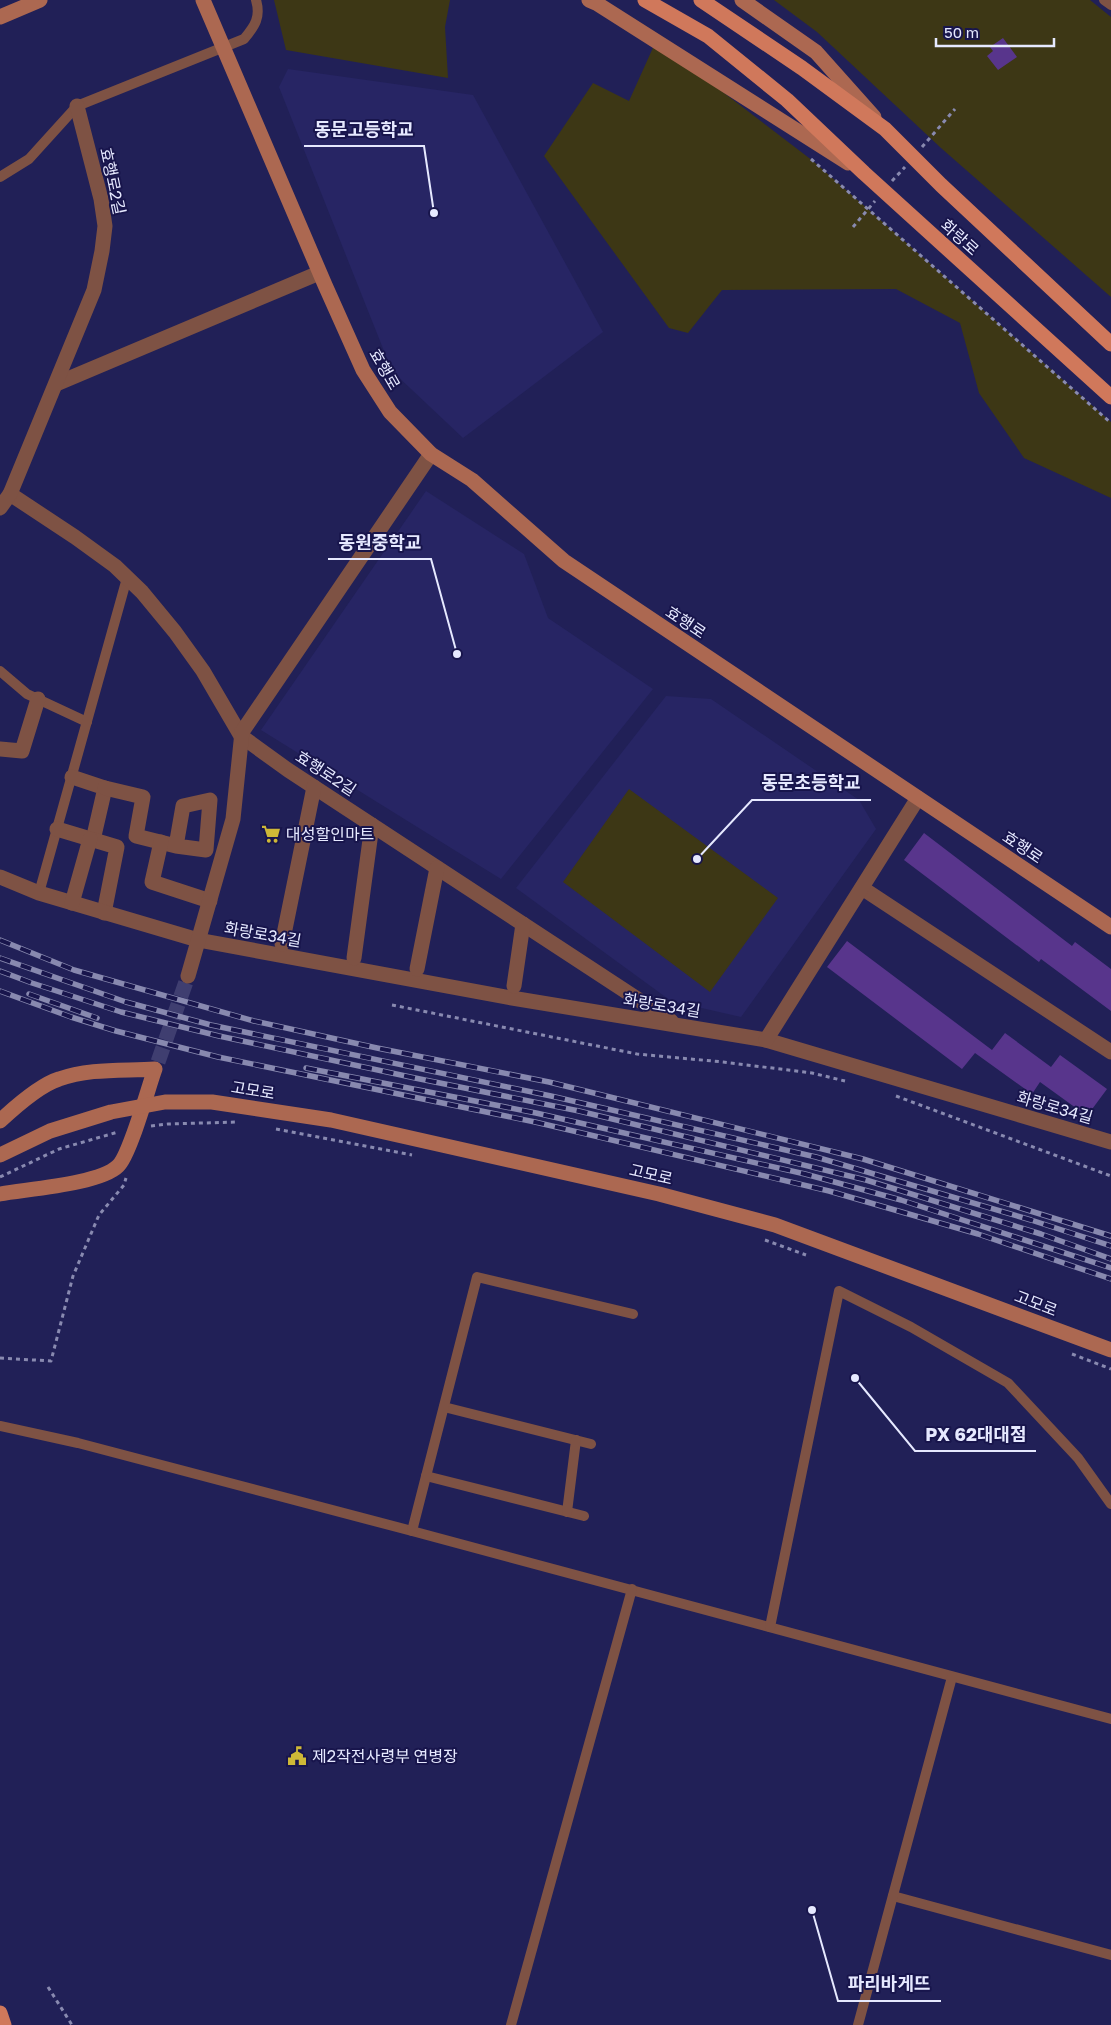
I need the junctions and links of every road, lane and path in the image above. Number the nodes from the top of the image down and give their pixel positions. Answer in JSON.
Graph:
{"nodes":[{"id":1,"x":40,"y":0,"type":"edge"},
{"id":2,"x":203,"y":0,"type":"edge"},
{"id":3,"x":256,"y":0,"type":"edge"},
{"id":4,"x":589,"y":0,"type":"edge"},
{"id":5,"x":645,"y":0,"type":"edge"},
{"id":6,"x":701,"y":0,"type":"edge"},
{"id":7,"x":742,"y":0,"type":"edge"},
{"id":8,"x":1104,"y":0,"type":"edge"},
{"id":9,"x":1111,"y":6,"type":"edge"},
{"id":10,"x":0,"y":16,"type":"edge"},
{"id":11,"x":224,"y":47,"type":"junction"},
{"id":12,"x":77,"y":106,"type":"junction"},
{"id":13,"x":885,"y":129,"type":"junction"},
{"id":14,"x":806,"y":156,"type":"dead end"},
{"id":15,"x":864,"y":173,"type":"junction"},
{"id":16,"x":0,"y":177,"type":"edge"},
{"id":17,"x":319,"y":273,"type":"junction"},
{"id":18,"x":1111,"y":344,"type":"edge"},
{"id":19,"x":56,"y":384,"type":"junction"},
{"id":20,"x":1111,"y":397,"type":"edge"},
{"id":21,"x":1111,"y":423,"type":"edge"},
{"id":22,"x":431,"y":454,"type":"junction"},
{"id":23,"x":10,"y":494,"type":"junction"},
{"id":24,"x":0,"y":508,"type":"edge"},
{"id":25,"x":127,"y":578,"type":"junction"},
{"id":26,"x":0,"y":670,"type":"edge"},
{"id":27,"x":38,"y":699,"type":"junction"},
{"id":28,"x":87,"y":722,"type":"junction"},
{"id":29,"x":241,"y":736,"type":"junction"},
{"id":30,"x":0,"y":749,"type":"edge"},
{"id":31,"x":72,"y":777,"type":"junction"},
{"id":32,"x":314,"y":787,"type":"junction"},
{"id":33,"x":105,"y":788,"type":"junction"},
{"id":34,"x":918,"y":798,"type":"junction"},
{"id":35,"x":372,"y":825,"type":"junction"},
{"id":36,"x":57,"y":829,"type":"junction"},
{"id":37,"x":92,"y":840,"type":"junction"},
{"id":38,"x":437,"y":868,"type":"junction"},
{"id":39,"x":0,"y":877,"type":"edge"},
{"id":40,"x":862,"y":888,"type":"junction"},
{"id":41,"x":38,"y":894,"type":"junction"},
{"id":42,"x":210,"y":900,"type":"junction"},
{"id":43,"x":72,"y":903,"type":"junction"},
{"id":44,"x":104,"y":912,"type":"junction"},
{"id":45,"x":523,"y":924,"type":"junction"},
{"id":46,"x":1111,"y":927,"type":"edge"},
{"id":47,"x":198,"y":940,"type":"junction"},
{"id":48,"x":282,"y":944,"type":"dead end"},
{"id":49,"x":354,"y":958,"type":"dead end"},
{"id":50,"x":417,"y":969,"type":"dead end"},
{"id":51,"x":188,"y":976,"type":"tunnel mouth"},
{"id":52,"x":514,"y":986,"type":"dead end"},
{"id":53,"x":392,"y":1005,"type":"dead end"},
{"id":54,"x":677,"y":1025,"type":"junction"},
{"id":55,"x":766,"y":1040,"type":"junction"},
{"id":56,"x":1111,"y":1052,"type":"edge"},
{"id":57,"x":848,"y":1082,"type":"dead end"},
{"id":58,"x":892,"y":1094,"type":"dead end"},
{"id":59,"x":0,"y":1121,"type":"edge"},
{"id":60,"x":244,"y":1122,"type":"dead end"},
{"id":61,"x":150,"y":1127,"type":"dead end"},
{"id":62,"x":273,"y":1128,"type":"dead end"},
{"id":63,"x":123,"y":1131,"type":"dead end"},
{"id":64,"x":1111,"y":1142,"type":"edge"},
{"id":65,"x":0,"y":1155,"type":"edge"},
{"id":66,"x":418,"y":1157,"type":"dead end"},
{"id":67,"x":119,"y":1165,"type":"junction"},
{"id":68,"x":1111,"y":1176,"type":"edge"},
{"id":69,"x":0,"y":1177,"type":"edge"},
{"id":70,"x":0,"y":1194,"type":"edge"},
{"id":71,"x":757,"y":1236,"type":"dead end"},
{"id":72,"x":812,"y":1257,"type":"dead end"},
{"id":73,"x":633,"y":1314,"type":"dead end"},
{"id":74,"x":1111,"y":1350,"type":"edge"},
{"id":75,"x":1068,"y":1352,"type":"dead end"},
{"id":76,"x":0,"y":1358,"type":"edge"},
{"id":77,"x":1111,"y":1369,"type":"edge"},
{"id":78,"x":444,"y":1407,"type":"junction"},
{"id":79,"x":0,"y":1426,"type":"edge"},
{"id":80,"x":576,"y":1440,"type":"junction"},
{"id":81,"x":592,"y":1444,"type":"dead end"},
{"id":82,"x":426,"y":1476,"type":"junction"},
{"id":83,"x":1111,"y":1504,"type":"edge"},
{"id":84,"x":567,"y":1512,"type":"junction"},
{"id":85,"x":584,"y":1516,"type":"dead end"},
{"id":86,"x":412,"y":1531,"type":"junction"},
{"id":87,"x":632,"y":1589,"type":"junction"},
{"id":88,"x":770,"y":1627,"type":"junction"},
{"id":89,"x":952,"y":1677,"type":"junction"},
{"id":90,"x":1111,"y":1719,"type":"edge"},
{"id":91,"x":893,"y":1896,"type":"junction"},
{"id":92,"x":1111,"y":1955,"type":"edge"},
{"id":93,"x":48,"y":1987,"type":"dead end"},
{"id":94,"x":0,"y":2013,"type":"edge"},
{"id":95,"x":4,"y":2025,"type":"edge"},
{"id":96,"x":72,"y":2025,"type":"edge"},
{"id":97,"x":512,"y":2025,"type":"edge"},
{"id":98,"x":858,"y":2025,"type":"edge"}],
"edges":[{"from":1,"to":10,"type":"main road"},
{"from":2,"to":11,"type":"main road","name":"효행로"},
{"from":3,"to":11,"type":"lane"},
{"from":4,"to":15,"type":"main road"},
{"from":5,"to":15,"type":"main road","name":"화랑로"},
{"from":6,"to":13,"type":"main road","name":"화랑로"},
{"from":7,"to":13,"type":"main road"},
{"from":8,"to":9,"type":"lane"},
{"from":11,"to":12,"type":"lane"},
{"from":11,"to":17,"type":"main road","name":"효행로"},
{"from":12,"to":16,"type":"lane"},
{"from":12,"to":19,"type":"street","name":"효행로2길"},
{"from":13,"to":18,"type":"main road","name":"화랑로"},
{"from":14,"to":21,"type":"path"},
{"from":15,"to":20,"type":"main road","name":"화랑로"},
{"from":17,"to":19,"type":"street"},
{"from":17,"to":22,"type":"main road","name":"효행로"},
{"from":19,"to":23,"type":"street","name":"효행로2길"},
{"from":22,"to":29,"type":"street"},
{"from":22,"to":34,"type":"main road","name":"효행로"},
{"from":23,"to":24,"type":"street","name":"효행로2길"},
{"from":23,"to":25,"type":"street","name":"효행로2길"},
{"from":25,"to":28,"type":"lane"},
{"from":25,"to":29,"type":"street","name":"효행로2길"},
{"from":26,"to":27,"type":"lane"},
{"from":27,"to":28,"type":"lane"},
{"from":27,"to":30,"type":"street"},
{"from":28,"to":31,"type":"lane"},
{"from":29,"to":32,"type":"street","name":"효행로2길"},
{"from":29,"to":42,"type":"street","name":"화랑로34길"},
{"from":31,"to":33,"type":"street"},
{"from":31,"to":36,"type":"lane"},
{"from":32,"to":35,"type":"street","name":"효행로2길"},
{"from":32,"to":48,"type":"street","name":"화랑로34길"},
{"from":33,"to":37,"type":"street"},
{"from":33,"to":42,"type":"street"},
{"from":34,"to":40,"type":"street"},
{"from":34,"to":46,"type":"main road","name":"효행로"},
{"from":35,"to":38,"type":"street","name":"효행로2길"},
{"from":35,"to":49,"type":"street"},
{"from":36,"to":37,"type":"street"},
{"from":36,"to":41,"type":"lane"},
{"from":37,"to":43,"type":"street"},
{"from":37,"to":44,"type":"street"},
{"from":38,"to":45,"type":"street","name":"효행로2길"},
{"from":38,"to":50,"type":"street"},
{"from":39,"to":41,"type":"street","name":"화랑로34길"},
{"from":40,"to":55,"type":"street"},
{"from":40,"to":56,"type":"street"},
{"from":41,"to":43,"type":"street","name":"화랑로34길"},
{"from":42,"to":47,"type":"street","name":"화랑로34길"},
{"from":43,"to":44,"type":"street","name":"화랑로34길"},
{"from":44,"to":47,"type":"street","name":"화랑로34길"},
{"from":45,"to":52,"type":"street"},
{"from":45,"to":54,"type":"street","name":"효행로2길"},
{"from":47,"to":51,"type":"street","name":"화랑로34길"},
{"from":47,"to":54,"type":"street","name":"화랑로34길"},
{"from":53,"to":57,"type":"path"},
{"from":54,"to":55,"type":"street","name":"화랑로34길"},
{"from":55,"to":64,"type":"street","name":"화랑로34길"},
{"from":58,"to":68,"type":"path"},
{"from":59,"to":67,"type":"main road"},
{"from":60,"to":61,"type":"path"},
{"from":62,"to":66,"type":"path"},
{"from":63,"to":69,"type":"path"},
{"from":65,"to":74,"type":"main road","name":"고모로"},
{"from":67,"to":70,"type":"main road"},
{"from":67,"to":76,"type":"path"},
{"from":71,"to":72,"type":"path"},
{"from":73,"to":78,"type":"lane"},
{"from":75,"to":77,"type":"path"},
{"from":78,"to":80,"type":"lane"},
{"from":78,"to":82,"type":"lane"},
{"from":79,"to":86,"type":"lane"},
{"from":80,"to":81,"type":"lane"},
{"from":80,"to":84,"type":"lane"},
{"from":82,"to":84,"type":"lane"},
{"from":82,"to":86,"type":"lane"},
{"from":83,"to":88,"type":"lane"},
{"from":84,"to":85,"type":"lane"},
{"from":86,"to":87,"type":"lane"},
{"from":87,"to":88,"type":"lane"},
{"from":87,"to":97,"type":"lane"},
{"from":88,"to":89,"type":"lane"},
{"from":89,"to":90,"type":"lane"},
{"from":89,"to":91,"type":"lane"},
{"from":91,"to":92,"type":"lane"},
{"from":91,"to":98,"type":"lane"},
{"from":93,"to":96,"type":"path"},
{"from":94,"to":95,"type":"main road"}]}
